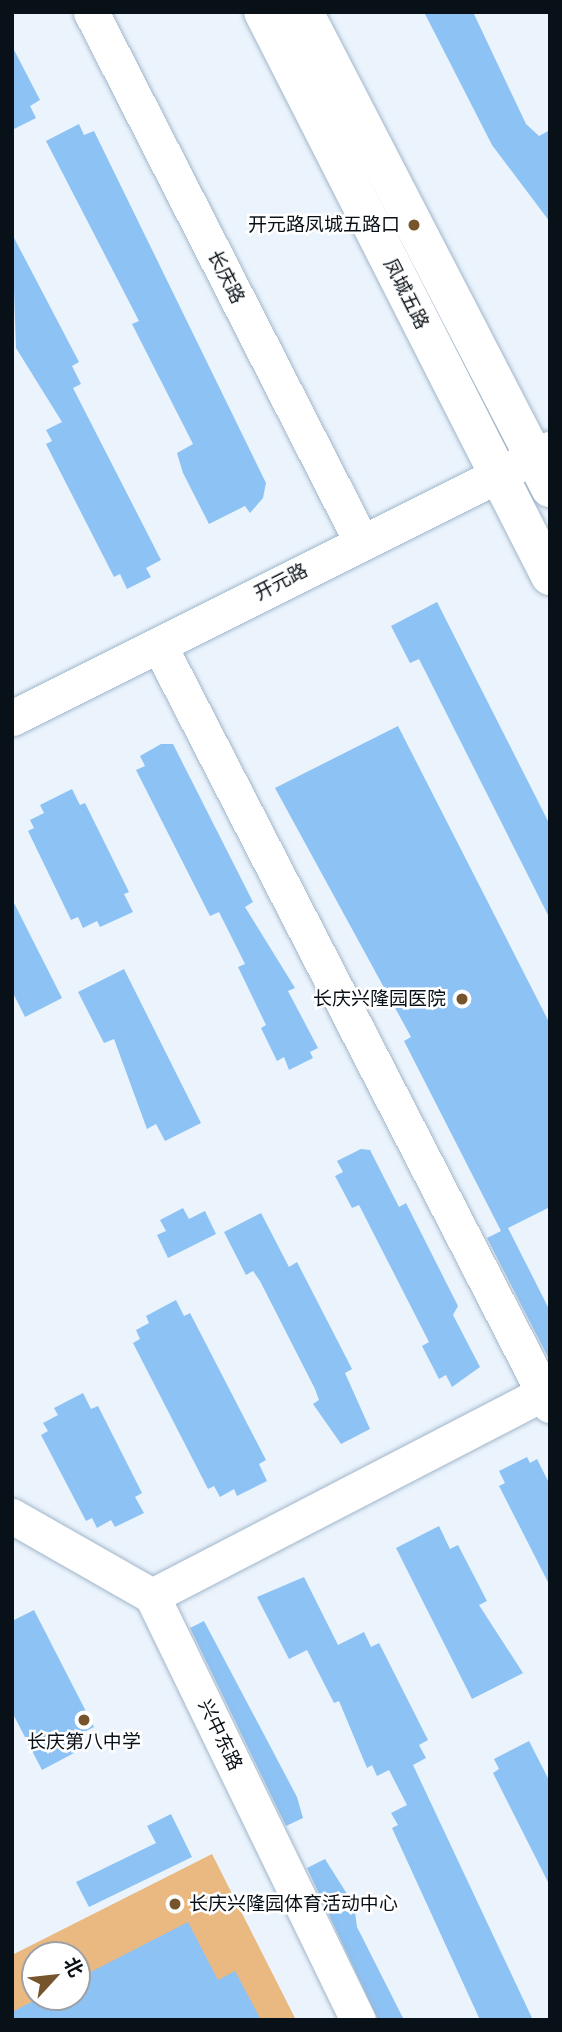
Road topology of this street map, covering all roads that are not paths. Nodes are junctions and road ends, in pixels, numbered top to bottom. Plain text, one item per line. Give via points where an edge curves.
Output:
1 (91, 12) edge
2 (263, 12) edge
3 (304, 12) edge
4 (544, 465) edge
5 (499, 476) junction
6 (361, 541) junction
7 (550, 576) edge
8 (159, 645) junction
9 (12, 718) edge
10 (547, 1399) edge
11 (12, 1516) edge
12 (152, 1596) junction
13 (358, 2020) edge

1 - 6 street, 长庆路
2 - 5 main road, 凤城五路
3 - 4 main road, 凤城五路
4 - 5 street, 开元路
5 - 6 street, 开元路
5 - 7 main road, 凤城五路
6 - 8 street, 开元路
8 - 9 street, 开元路
8 - 10 street
10 - 12 street
11 - 12 street
12 - 13 street, 兴中东路

